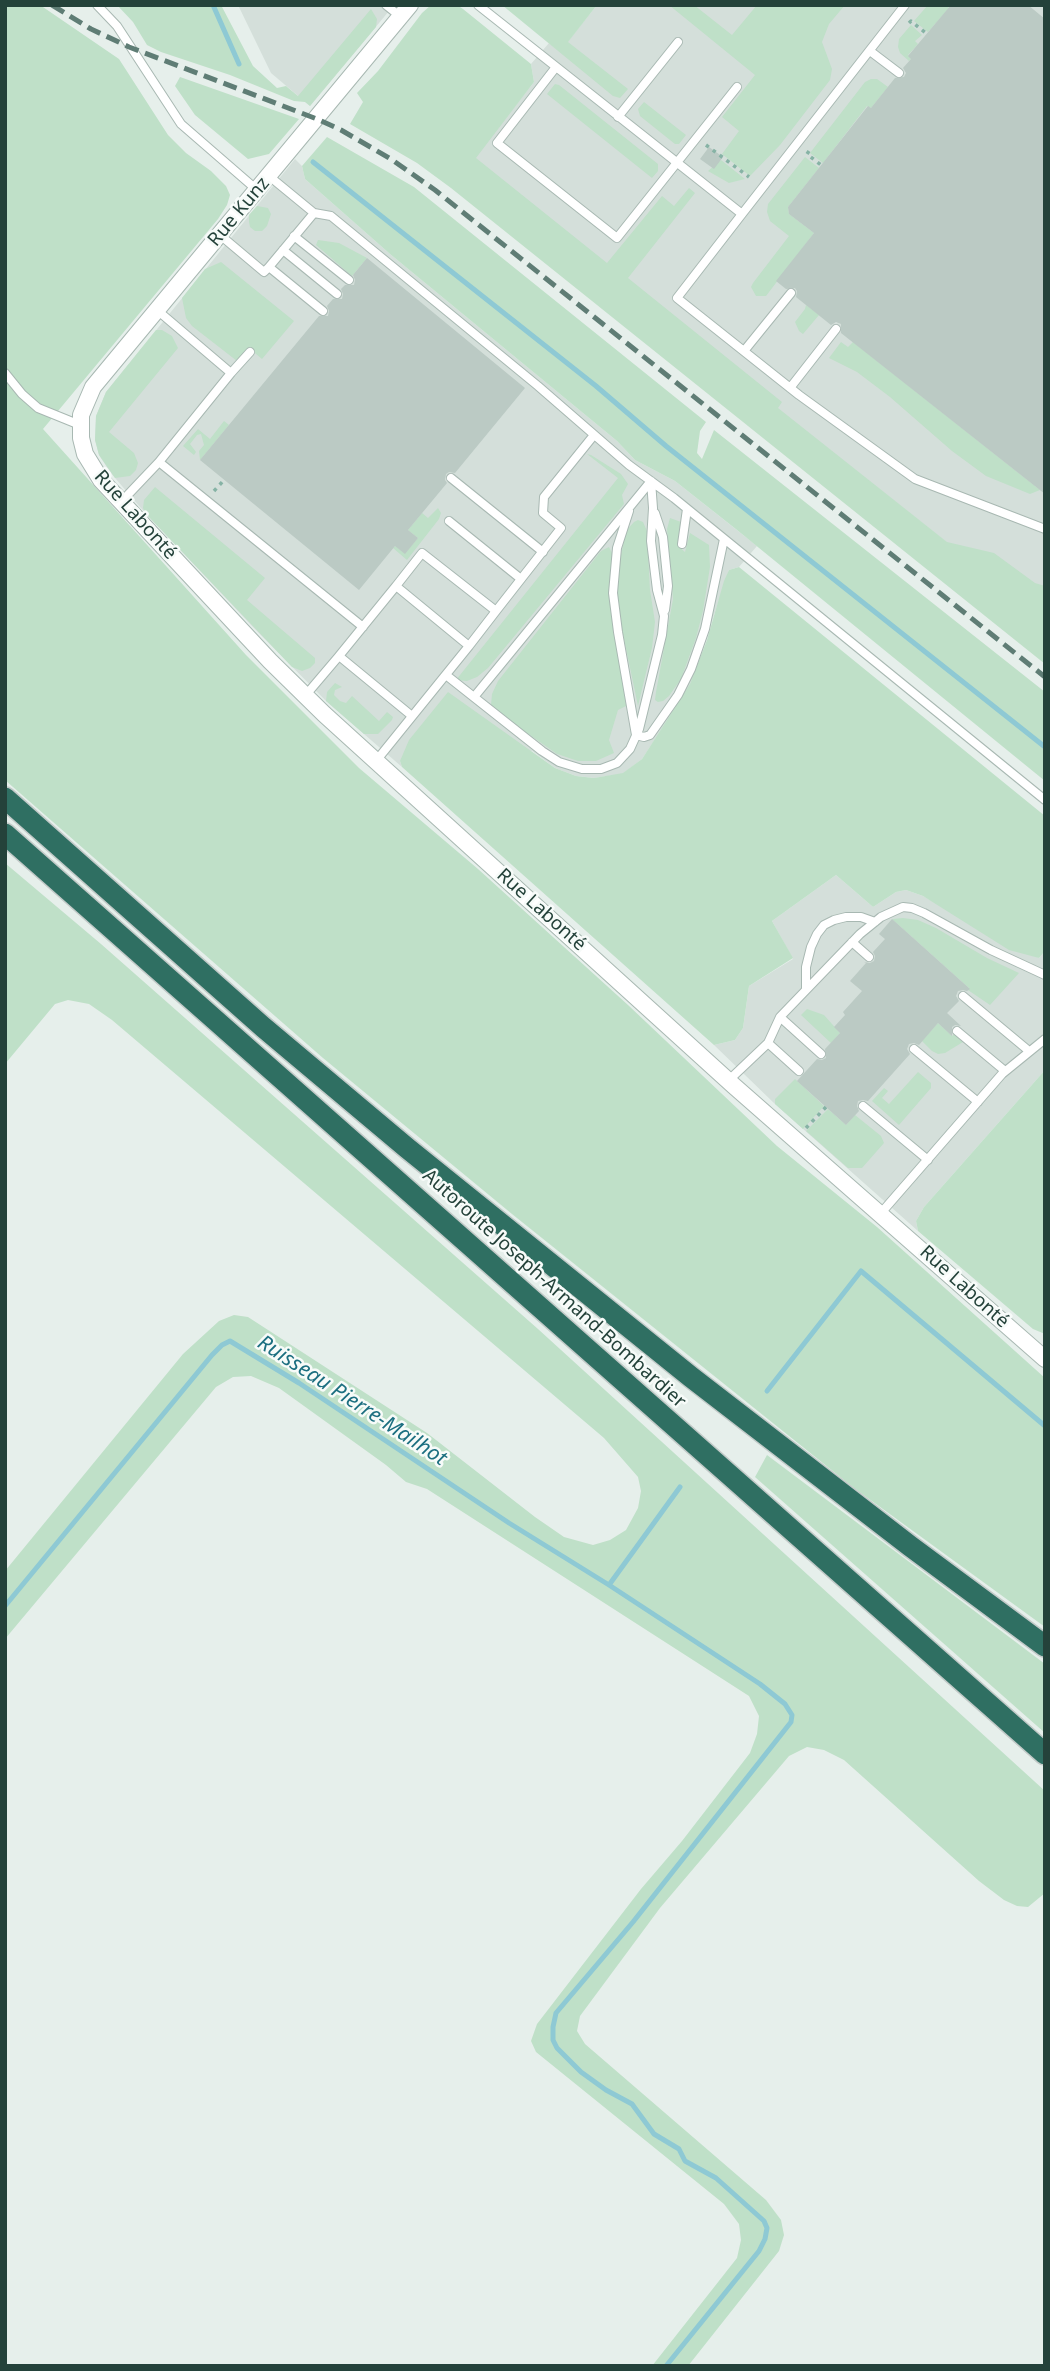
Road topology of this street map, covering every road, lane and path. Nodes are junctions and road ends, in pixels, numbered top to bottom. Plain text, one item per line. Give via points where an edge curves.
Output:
1 (97, 5) edge
2 (386, 5) edge
3 (478, 5) edge
4 (905, 5) edge
5 (405, 11) edge
6 (904, 30) dead end
7 (927, 34) dead end
8 (678, 42) dead end
9 (870, 51) junction
10 (556, 67) junction
11 (899, 73) dead end
12 (737, 87) dead end
13 (618, 117) junction
14 (699, 151) dead end
15 (807, 154) dead end
16 (677, 163) junction
17 (821, 165) dead end
18 (269, 176) junction
19 (749, 177) dead end
20 (257, 190) junction
21 (314, 213) junction
22 (742, 214) junction
23 (220, 235) junction
24 (294, 236) junction
25 (283, 250) junction
26 (269, 267) junction
27 (349, 280) dead end
28 (791, 293) dead end
29 (337, 294) dead end
30 (157, 310) junction
31 (323, 311) dead end
32 (836, 328) dead end
33 (744, 351) junction
34 (250, 352) dead end
35 (5, 373) edge
36 (231, 373) junction
37 (790, 388) junction
38 (80, 425) junction
39 (594, 435) junction
40 (159, 462) junction
41 (451, 478) dead end
42 (651, 481) junction
43 (121, 502) junction
44 (632, 503) junction
45 (687, 509) junction
46 (449, 522) dead end
47 (1045, 529) edge
48 (724, 539) junction
49 (682, 544) dead end
50 (543, 552) junction
51 (522, 579) junction
52 (396, 586) junction
53 (496, 611) junction
54 (363, 627) junction
55 (469, 646) junction
56 (339, 656) junction
57 (446, 675) junction
58 (305, 696) junction
59 (474, 697) junction
60 (412, 716) junction
61 (636, 735) junction
62 (376, 761) junction
63 (5, 798) edge
64 (1045, 800) edge
65 (5, 837) edge
66 (875, 922) junction
67 (852, 942) junction
68 (869, 957) dead end
69 (1045, 975) edge
70 (806, 989) junction
71 (963, 996) dead end
72 (780, 1017) junction
73 (957, 1031) dead end
74 (1045, 1039) edge
75 (768, 1043) junction
76 (914, 1049) dead end
77 (1030, 1051) junction
78 (821, 1054) dead end
79 (799, 1071) dead end
80 (1005, 1071) junction
81 (729, 1080) junction
82 (978, 1102) junction
83 (863, 1106) dead end
84 (826, 1107) dead end
85 (806, 1129) dead end
86 (928, 1160) junction
87 (881, 1213) junction
88 (1045, 1359) edge
89 (1045, 1646) edge
90 (1044, 1754) edge

1 - 20 lane via 117,26 181,124
2 - 5 lane
3 - 10 lane
4 - 9 lane
5 - 18 street, Rue Kunz
6 - 7 path via 911,21
8 - 13 lane
9 - 11 lane
9 - 22 lane
10 - 13 lane
10 - 16 lane via 497,143 617,238
12 - 16 lane
13 - 16 lane
14 - 19 path via 705,144
15 - 17 path
16 - 22 lane
18 - 20 street, Rue Kunz
18 - 21 lane
20 - 23 street, Rue Kunz
21 - 24 lane
21 - 39 lane via 331,216
22 - 33 lane via 677,298
23 - 26 lane via 264,272
23 - 30 street, Rue Kunz
24 - 25 lane
24 - 27 lane
25 - 26 lane
25 - 29 lane
26 - 31 lane
28 - 33 lane
30 - 36 lane
30 - 38 street, Rue Kunz via 93,387
32 - 37 lane
33 - 37 lane
34 - 36 lane
35 - 38 lane via 38,408
36 - 40 lane
37 - 47 lane via 915,479
38 - 43 street, Rue Labonté via 91,467
39 - 42 lane
39 - 50 lane via 544,497 543,513 561,528
40 - 43 lane
40 - 54 lane
41 - 50 lane
42 - 44 lane
42 - 45 lane
42 - 61 lane via 651,541 664,617
43 - 58 street, Rue Labonté
44 - 59 lane
44 - 61 lane via 617,548 613,593
45 - 48 lane
45 - 49 lane
46 - 51 lane
48 - 61 lane via 705,629 691,668 650,735
48 - 64 lane
50 - 51 lane
51 - 53 lane
52 - 53 lane via 422,553
52 - 54 lane
52 - 55 lane
53 - 55 lane
54 - 56 lane
55 - 57 lane
56 - 58 lane
56 - 60 lane
57 - 59 lane
57 - 60 lane
58 - 62 street, Rue Labonté
59 - 61 lane via 542,751 582,769 617,763
60 - 62 lane
62 - 81 street, Rue Labonté
63 - 89 highway, Autoroute Joseph-Armand-Bombardier via 417,1157 691,1377
65 - 90 highway, Autoroute Joseph-Armand-Bombardier
66 - 67 lane
66 - 69 lane via 895,910 912,908
66 - 70 lane via 846,917 824,925 808,957
67 - 68 lane
67 - 70 lane
70 - 72 lane
71 - 77 lane
72 - 75 lane
72 - 78 lane
73 - 80 lane
74 - 77 lane
75 - 79 lane
75 - 81 lane
76 - 82 lane
77 - 80 lane
80 - 82 lane
81 - 87 street, Rue Labonté
82 - 86 lane
83 - 86 lane
84 - 85 path
86 - 87 lane
87 - 88 street, Rue Labonté

